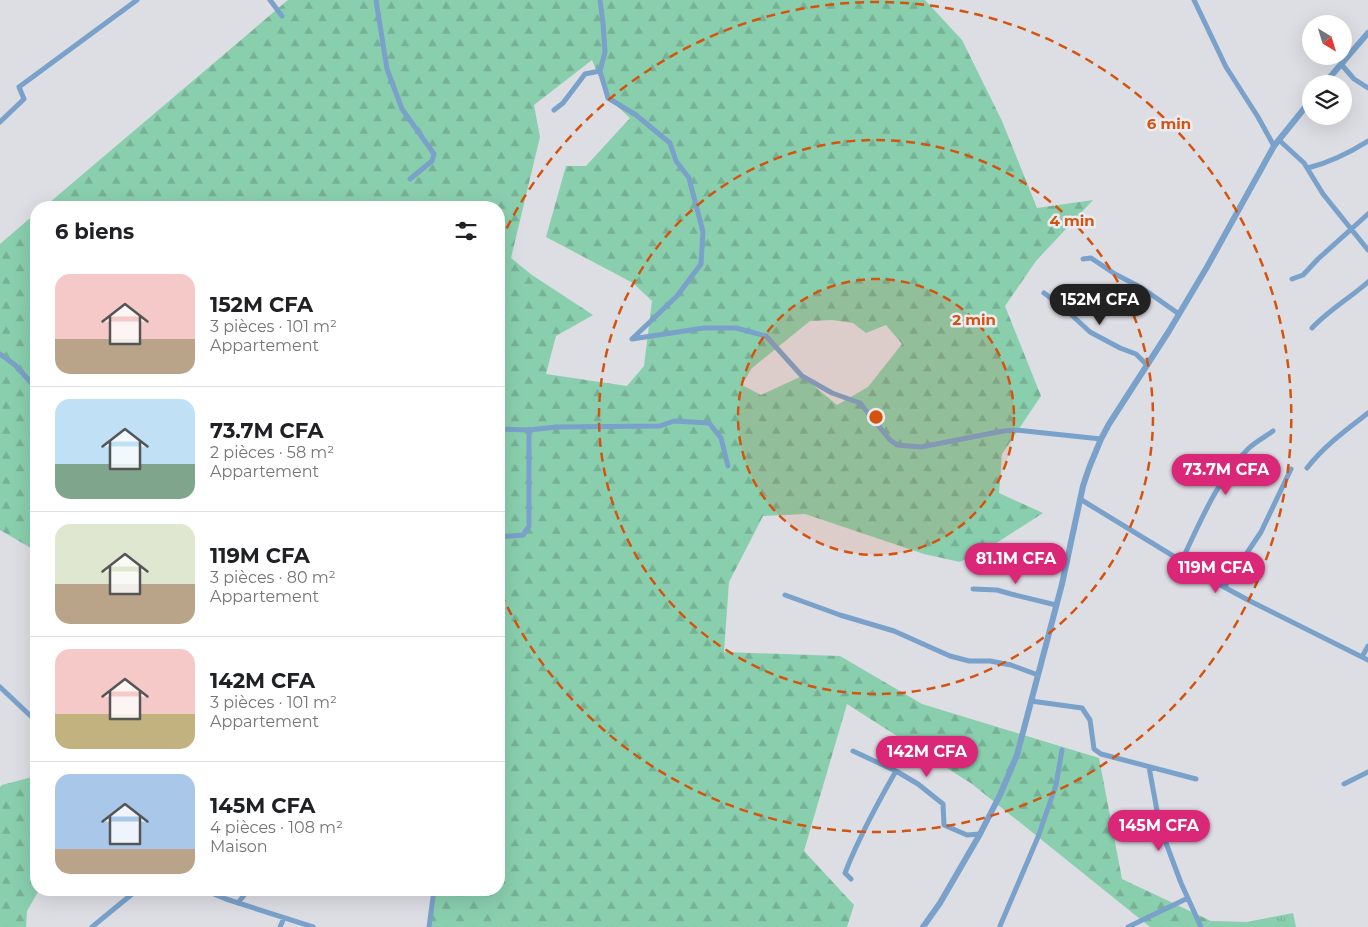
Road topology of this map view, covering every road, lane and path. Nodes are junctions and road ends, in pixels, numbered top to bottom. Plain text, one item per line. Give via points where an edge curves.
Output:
1 (137, 0) edge
2 (270, 0) edge
3 (376, 0) edge
4 (600, 0) edge
5 (1194, 0) edge
6 (282, 16) dead end
7 (1368, 33) edge
8 (1352, 51) edge
9 (1340, 65) edge
10 (1342, 65) edge
11 (600, 70) junction
12 (1332, 75) edge
13 (1368, 88) edge
14 (554, 110) dead end
15 (1302, 111) edge
16 (0, 122) edge
17 (1279, 140) junction
18 (1368, 141) edge
19 (1274, 146) junction
20 (1308, 168) junction
21 (410, 179) dead end
22 (1368, 214) edge
23 (1351, 229) junction
24 (1368, 250) edge
25 (1083, 258) dead end
26 (1292, 279) dead end
27 (1368, 282) edge
28 (1044, 293) dead end
29 (1179, 314) junction
30 (1312, 328) dead end
31 (0, 354) edge
32 (1147, 366) junction
33 (30, 381) edge
34 (1368, 412) edge
35 (505, 429) edge
36 (529, 430) junction
37 (1273, 431) dead end
38 (1102, 438) junction
39 (728, 466) dead end
40 (1307, 468) dead end
41 (1291, 469) dead end
42 (1080, 499) junction
43 (505, 536) edge
44 (1181, 562) junction
45 (1224, 587) junction
46 (973, 588) dead end
47 (785, 595) dead end
48 (1056, 605) junction
49 (1368, 646) edge
50 (1362, 657) junction
51 (1368, 660) edge
52 (1038, 675) junction
53 (0, 687) edge
54 (1031, 700) junction
55 (30, 715) edge
56 (1062, 750) dead end
57 (853, 751) dead end
58 (1149, 767) junction
59 (896, 771) junction
60 (1368, 772) edge
61 (1196, 779) dead end
62 (1344, 784) dead end
63 (980, 834) junction
64 (850, 879) dead end
65 (130, 896) edge
66 (220, 896) edge
67 (243, 896) edge
68 (433, 896) edge
69 (1188, 898) junction
70 (238, 903) junction
71 (284, 918) junction
72 (1000, 926) edge
73 (92, 927) edge
74 (280, 927) edge
75 (314, 927) edge
76 (429, 927) edge
77 (923, 927) edge
78 (1128, 927) edge
79 (1202, 927) edge

1 - 16 street via 19,87 24,100
2 - 6 street
3 - 21 street via 387,69 402,109 434,154 432,162
4 - 11 street via 605,52
5 - 19 street via 1226,67
7 - 8 street
9 - 12 street
10 - 13 street
11 - 14 street via 585,74
11 - 38 street via 608,98 636,115 670,143 676,161 689,178 703,232 701,264 677,296 632,339 704,328 736,328 766,336 802,376 832,393 860,403 896,445 921,447 1016,430
15 - 17 street
17 - 19 street
17 - 20 street
18 - 20 street via 1329,162
19 - 29 street
20 - 23 street via 1323,194
22 - 23 street
23 - 24 street
23 - 26 street via 1303,275
25 - 29 street via 1091,258
27 - 30 street
28 - 32 street via 1090,332 1136,354
29 - 32 street
31 - 33 street
32 - 38 street
34 - 40 street via 1316,456
35 - 36 street
36 - 39 street via 660,426 674,421 709,424 721,438
36 - 43 street via 529,526 523,535
37 - 44 street via 1249,448 1231,467
38 - 42 street
41 - 45 street via 1262,532
42 - 44 street
42 - 48 street
44 - 45 street
45 - 50 street
46 - 48 street via 997,590
47 - 52 street via 894,631 950,656 1011,664
48 - 52 street
49 - 50 street
50 - 51 street
52 - 54 street
53 - 55 street
54 - 58 street via 1082,708 1090,720 1094,749 1101,754
54 - 63 street via 1017,755
56 - 72 street via 1056,785 1038,837
57 - 59 street
58 - 61 street
58 - 69 street via 1160,827
59 - 63 street via 943,804 944,825 967,835
59 - 64 street via 854,849 845,873
60 - 62 street
63 - 77 street
65 - 73 street
66 - 70 street
67 - 70 street
68 - 76 street
69 - 78 street
69 - 79 street
70 - 71 street
71 - 74 street
71 - 75 street

